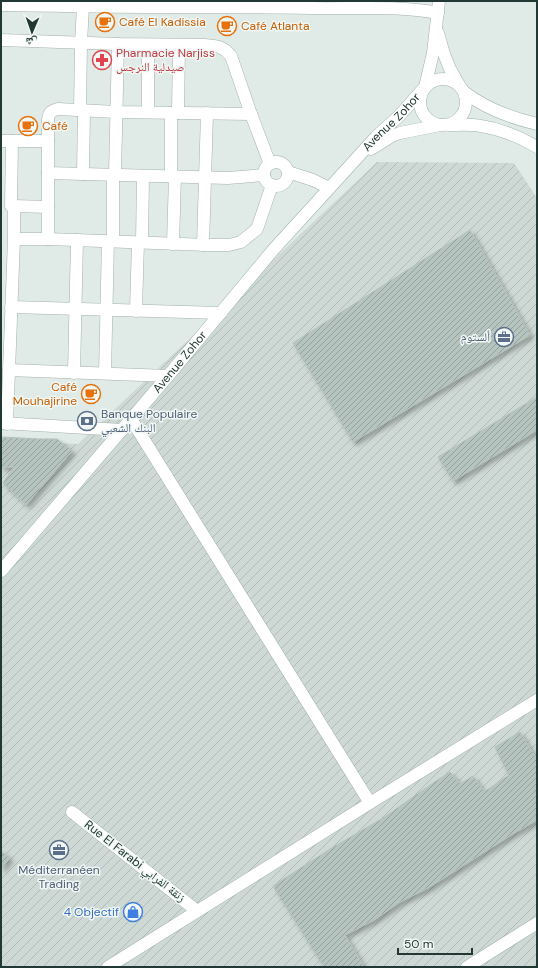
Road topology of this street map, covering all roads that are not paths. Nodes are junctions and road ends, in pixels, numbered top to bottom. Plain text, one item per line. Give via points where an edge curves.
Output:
1 (45, 3) edge
2 (90, 4) edge
3 (161, 4) edge
4 (266, 4) edge
5 (389, 4) edge
6 (1, 5) edge
7 (319, 5) edge
8 (439, 7) edge
9 (436, 28) junction
10 (1, 40) edge
11 (81, 43) junction
12 (118, 44) junction
13 (148, 45) junction
14 (179, 45) junction
15 (424, 88) junction
16 (461, 89) junction
17 (82, 110) junction
18 (116, 112) junction
19 (148, 112) junction
20 (175, 113) junction
21 (207, 113) junction
22 (251, 114) junction
23 (537, 124) edge
24 (443, 126) junction
25 (6, 141) edge
26 (48, 141) junction
27 (537, 148) edge
28 (360, 155) junction
29 (270, 164) junction
30 (288, 172) junction
31 (48, 173) junction
32 (83, 174) junction
33 (114, 175) junction
34 (264, 175) junction
35 (144, 176) junction
36 (173, 176) junction
37 (205, 177) junction
38 (272, 185) junction
39 (329, 188) junction
40 (9, 206) edge
41 (48, 207) junction
42 (14, 239) junction
43 (48, 239) junction
44 (77, 240) junction
45 (110, 241) junction
46 (140, 242) junction
47 (173, 244) junction
48 (203, 245) junction
49 (7, 272) edge
50 (11, 307) junction
51 (76, 309) junction
52 (106, 310) junction
53 (136, 311) junction
54 (221, 313) junction
55 (5, 337) edge
56 (9, 370) junction
57 (74, 373) junction
58 (105, 373) junction
59 (168, 376) junction
60 (131, 419) junction
61 (4, 423) edge
62 (122, 430) junction
63 (1, 571) edge
64 (537, 700) edge
65 (370, 802) junction
66 (72, 812) dead end
67 (197, 911) junction
68 (537, 924) edge
69 (108, 967) edge
70 (467, 967) edge

1 - 2 street
1 - 6 street
2 - 3 street
2 - 11 street
3 - 4 street
4 - 7 street
5 - 7 street
5 - 8 street via 410,9
8 - 9 street
9 - 15 street via 430,69
9 - 16 street via 450,69
10 - 11 street
11 - 12 street
11 - 17 street
12 - 13 street
12 - 18 street
13 - 14 street
13 - 19 street
14 - 20 street
14 - 22 street via 218,46 226,49 231,56
15 - 16 street via 434,81 444,79 454,82
15 - 24 street via 419,103 421,112 431,122
15 - 28 street, Avenue Zohor
16 - 23 street via 471,98 494,110
16 - 24 street via 466,105 463,114 454,123
17 - 18 street
17 - 26 street via 58,109 50,112
17 - 32 street
18 - 19 street
18 - 33 street
19 - 20 street
20 - 21 street
20 - 36 street
21 - 22 street
21 - 37 street
22 - 29 street
24 - 27 street via 481,126 516,137
24 - 28 street, Avenue Zohor via 400,133
25 - 26 street
25 - 40 street
26 - 31 street
28 - 39 street, Avenue Zohor
29 - 30 street via 283,164
29 - 34 street
30 - 38 street via 284,183
30 - 39 street
31 - 32 street
31 - 41 street
32 - 33 street
33 - 35 street
33 - 45 street
34 - 37 street
34 - 38 street via 267,182
35 - 36 street
35 - 46 street
36 - 37 street
36 - 47 street
37 - 48 street
38 - 48 street via 257,229 240,242 229,245
39 - 54 street, Avenue Zohor
40 - 41 street
40 - 42 street
41 - 43 street
42 - 43 street
42 - 49 street
43 - 44 street
44 - 45 street
44 - 51 street
45 - 46 street
45 - 52 street
46 - 47 street
46 - 53 street
47 - 48 street
49 - 50 street
50 - 51 street
50 - 55 street
51 - 52 street
51 - 57 street
52 - 53 street
52 - 58 street
53 - 54 street
54 - 59 street, Avenue Zohor
55 - 56 street
56 - 57 street
56 - 61 street
57 - 58 street
58 - 59 street
59 - 60 street, Avenue Zohor
60 - 62 street, Avenue Zohor
60 - 65 street
61 - 62 street
62 - 63 street, Avenue Zohor
64 - 65 street
65 - 67 street
66 - 67 street, Rue El Farabi زنقة الفرابي
67 - 69 street
68 - 70 street

